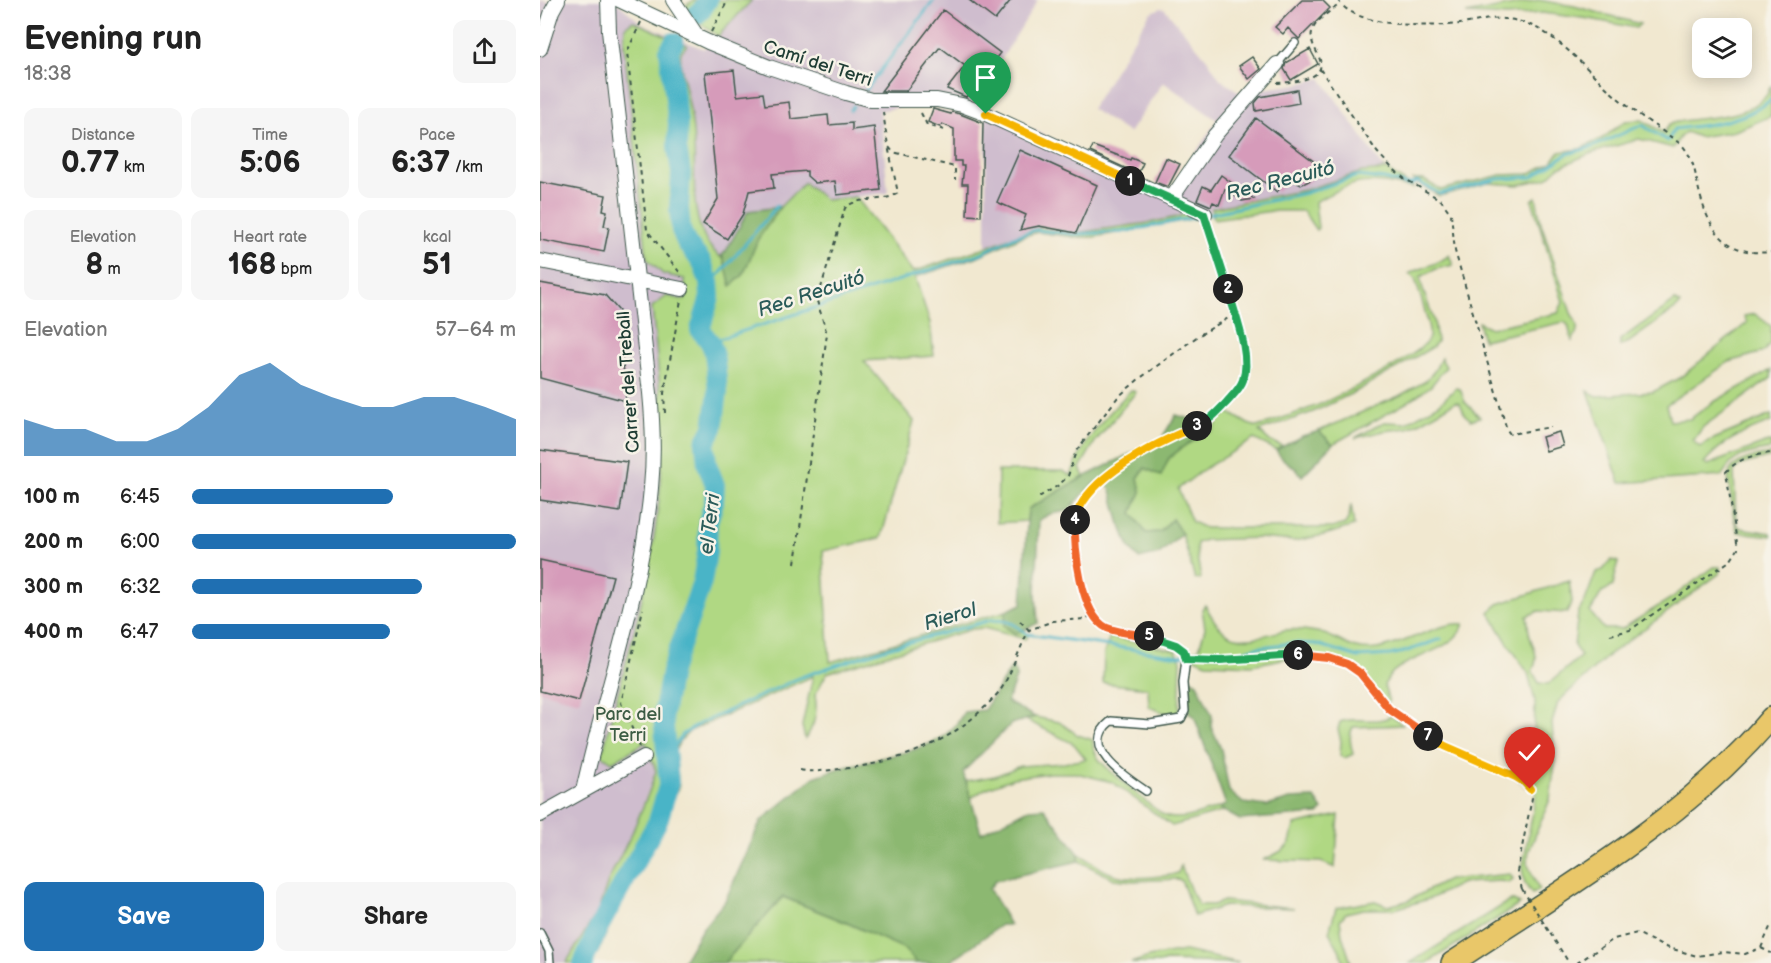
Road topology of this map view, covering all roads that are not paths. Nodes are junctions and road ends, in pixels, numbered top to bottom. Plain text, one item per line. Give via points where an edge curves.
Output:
1 (558, 0) edge
2 (608, 0) edge
3 (619, 0) edge
4 (671, 0) edge
5 (660, 19) junction
6 (703, 40) junction
7 (1295, 43) dead end
8 (540, 49) edge
9 (1277, 64) joint
10 (1171, 199) junction
11 (1204, 214) road end
12 (540, 261) edge
13 (639, 280) junction
14 (682, 289) dead end
15 (1186, 659) road end
16 (1771, 718) edge
17 (1771, 739) edge
18 (644, 757) dead end
19 (583, 791) junction
20 (1146, 791) dead end
21 (540, 801) edge
22 (557, 806) junction
23 (540, 815) edge
24 (540, 933) edge
25 (550, 963) edge
26 (1452, 963) edge
27 (1474, 963) edge

1 - 8 street
2 - 13 street, Carrer del Treball
3 - 5 street, Camí del Terri
4 - 5 street
4 - 6 street
5 - 6 street, Camí del Terri
6 - 10 street, Camí del Terri via 804,80 871,100 937,100 962,105
7 - 9 lane
9 - 10 street via 1215,135
10 - 11 street, Camí del Terri
12 - 13 street
13 - 14 street
13 - 19 street, Carrer del Treball via 653,432 651,488 632,599
15 - 20 lane via 1185,711 1180,719 1150,724 1112,721 1103,728 1103,753 1115,770
16 - 26 highway via 1678,809
17 - 27 highway via 1704,803 1659,837
18 - 19 street
19 - 22 street
21 - 22 street
22 - 23 street
24 - 25 lane

